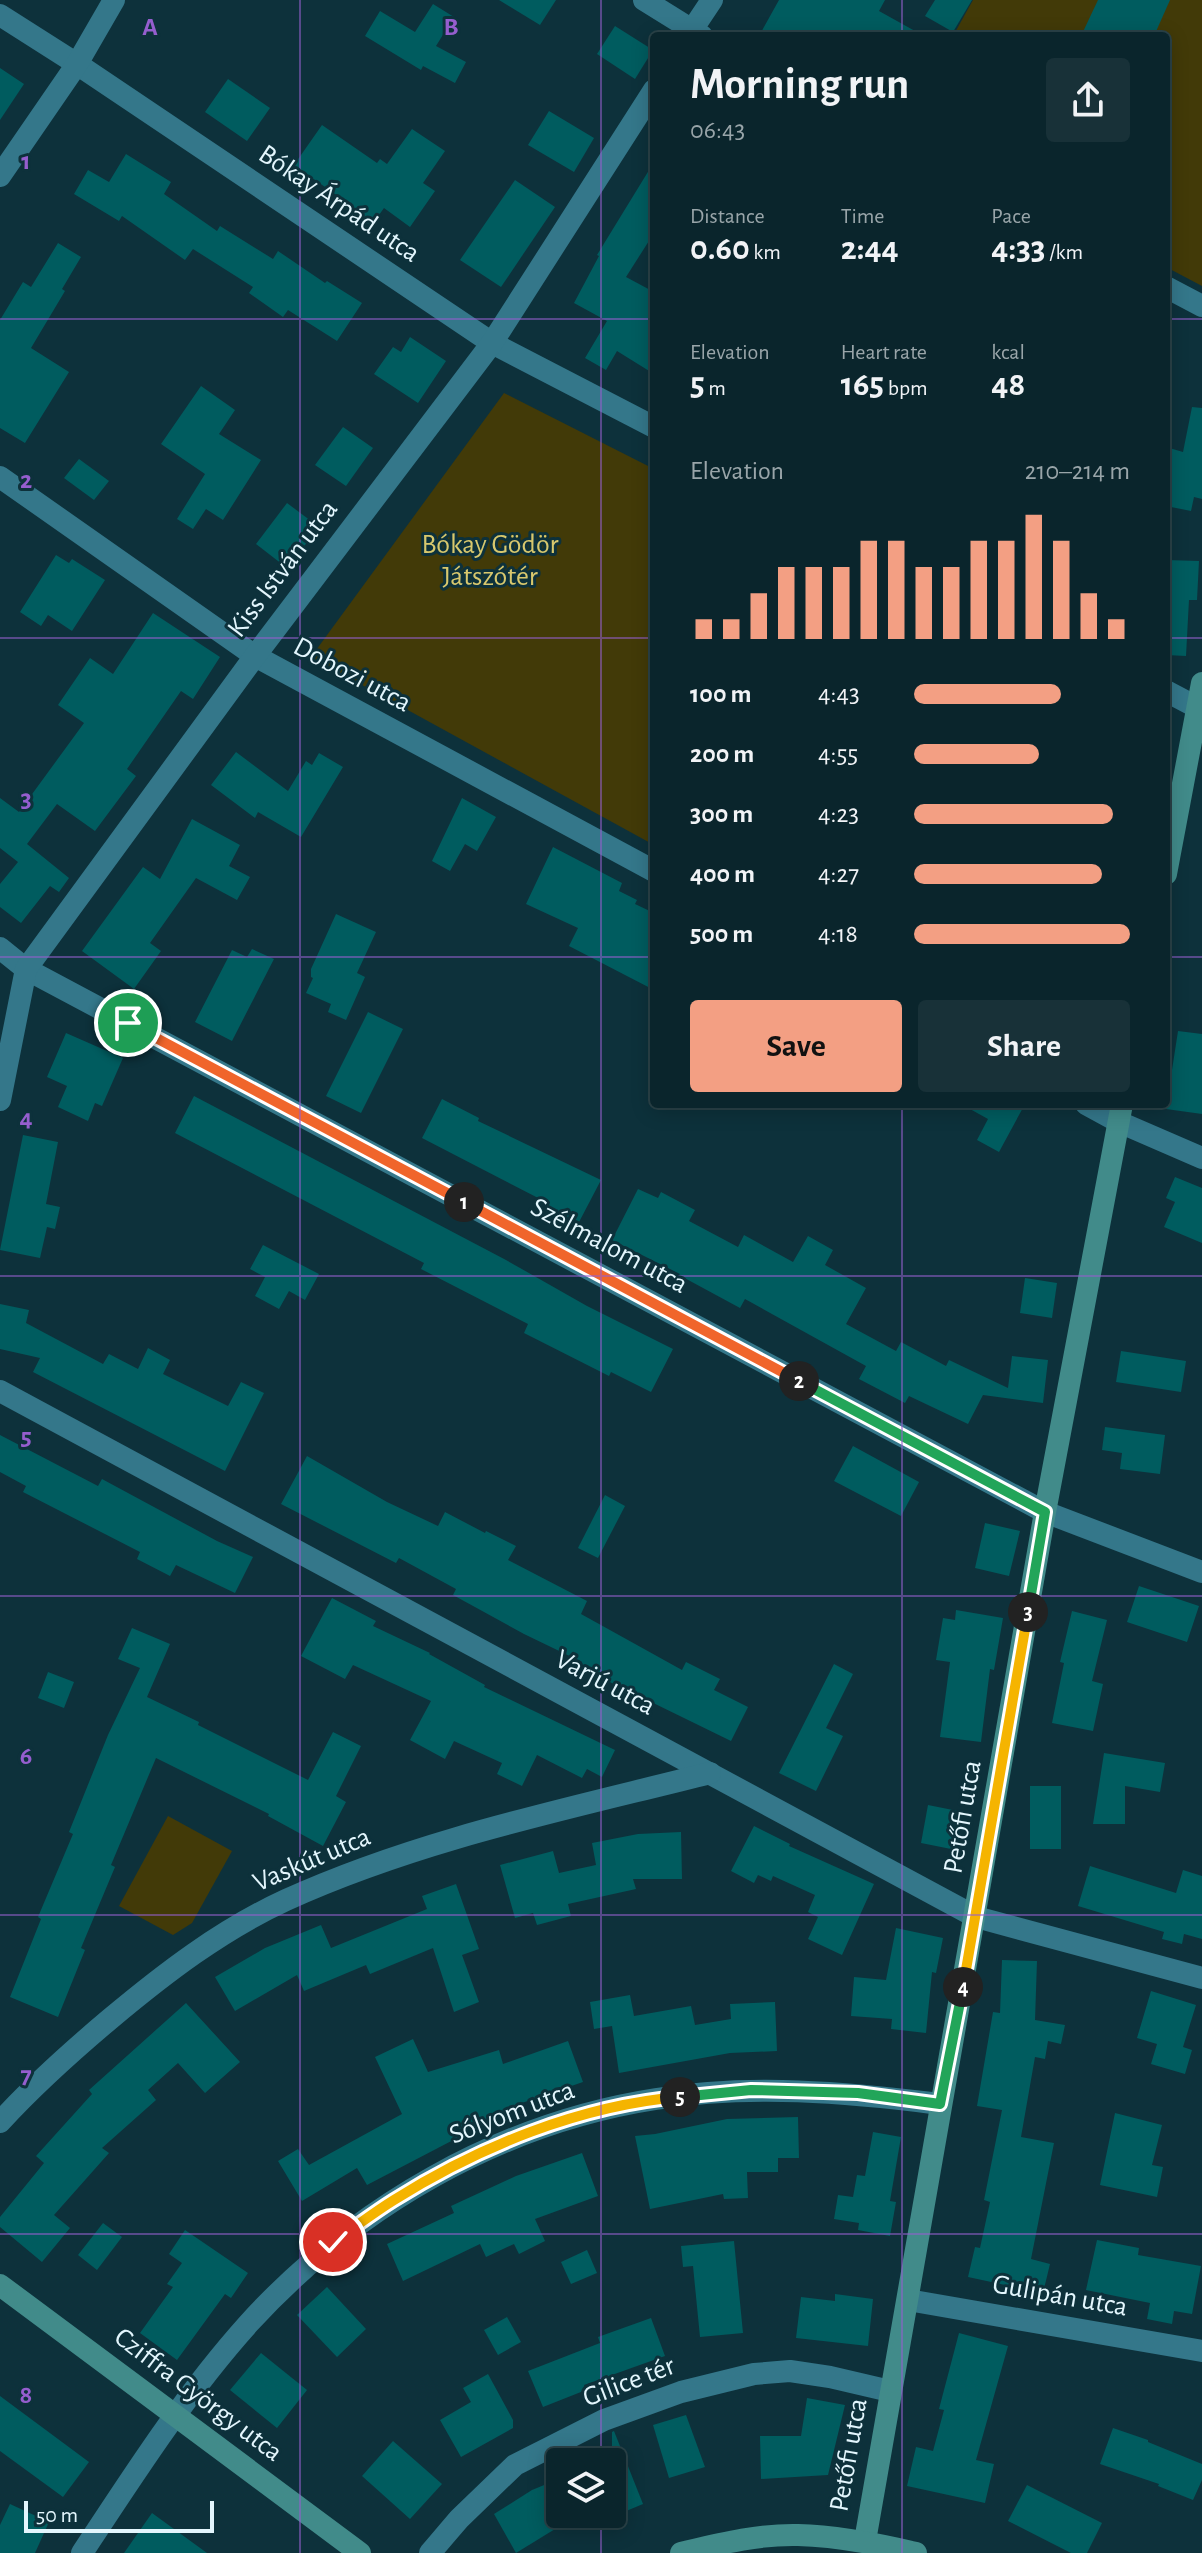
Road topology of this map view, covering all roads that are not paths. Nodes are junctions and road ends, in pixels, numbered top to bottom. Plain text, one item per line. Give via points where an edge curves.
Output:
1 (114, 0) edge
2 (644, 0) edge
3 (712, 0) edge
4 (0, 15) edge
5 (691, 32) edge
6 (695, 32) edge
7 (77, 64) junction
8 (650, 96) edge
9 (0, 176) edge
10 (1170, 289) edge
11 (1202, 306) edge
12 (492, 343) junction
13 (650, 425) edge
14 (0, 477) edge
15 (255, 656) junction
16 (1202, 683) edge
17 (1170, 693) edge
18 (1200, 709) edge
19 (1170, 855) edge
20 (650, 869) edge
21 (0, 948) edge
22 (26, 969) junction
23 (0, 1100) edge
24 (1102, 1108) edge
25 (1121, 1113) edge
26 (1202, 1158) edge
27 (0, 1391) edge
28 (1045, 1512) junction
29 (1202, 1572) edge
30 (710, 1773) junction
31 (976, 1917) junction
32 (1202, 1978) edge
33 (940, 2104) junction
34 (0, 2122) edge
35 (0, 2285) edge
36 (908, 2300) junction
37 (1202, 2351) edge
38 (890, 2391) junction
39 (176, 2416) junction
40 (865, 2541) junction
41 (82, 2553) edge
42 (360, 2553) edge
43 (430, 2553) edge
44 (681, 2553) edge
45 (916, 2553) edge

1 - 7 street
2 - 5 street
3 - 6 street
4 - 7 street, Bókay Árpád utca
7 - 9 street
7 - 12 street, Bókay Árpád utca
8 - 12 street, Kiss István utca
10 - 11 street
12 - 13 street, Bókay Árpád utca
12 - 15 street, Kiss István utca
14 - 15 street, Dobozi utca
15 - 20 street, Dobozi utca
15 - 22 street, Kiss István utca
16 - 18 main road
17 - 18 street
18 - 19 main road
21 - 22 street, Szélmalom utca
22 - 23 street, Kiss István utca
22 - 28 street, Szélmalom utca
24 - 25 street
25 - 26 street
25 - 28 main road, Petőfi utca
27 - 30 street, Varjú utca
28 - 29 street, Szélmalom utca
28 - 31 main road, Petőfi utca
30 - 31 street, Varjú utca
30 - 34 street, Vaskút utca via 486,1830 285,1901 170,1969 27,2092
31 - 32 street, Varjú utca
31 - 33 main road, Petőfi utca
33 - 36 main road, Petőfi utca
33 - 39 street, Sólyom utca via 858,2093 751,2090 656,2099 564,2120 470,2158 395,2199 333,2242 249,2323
35 - 39 main road, Cziffra György utca
36 - 37 street, Gulipán utca
36 - 38 main road, Petőfi utca
38 - 40 main road, Petőfi utca
38 - 43 street, Gilice tér via 790,2371 681,2392 604,2420 515,2465
39 - 41 street, Sólyom utca
39 - 42 main road, Cziffra György utca
40 - 44 main road via 798,2535 739,2539
40 - 45 main road

